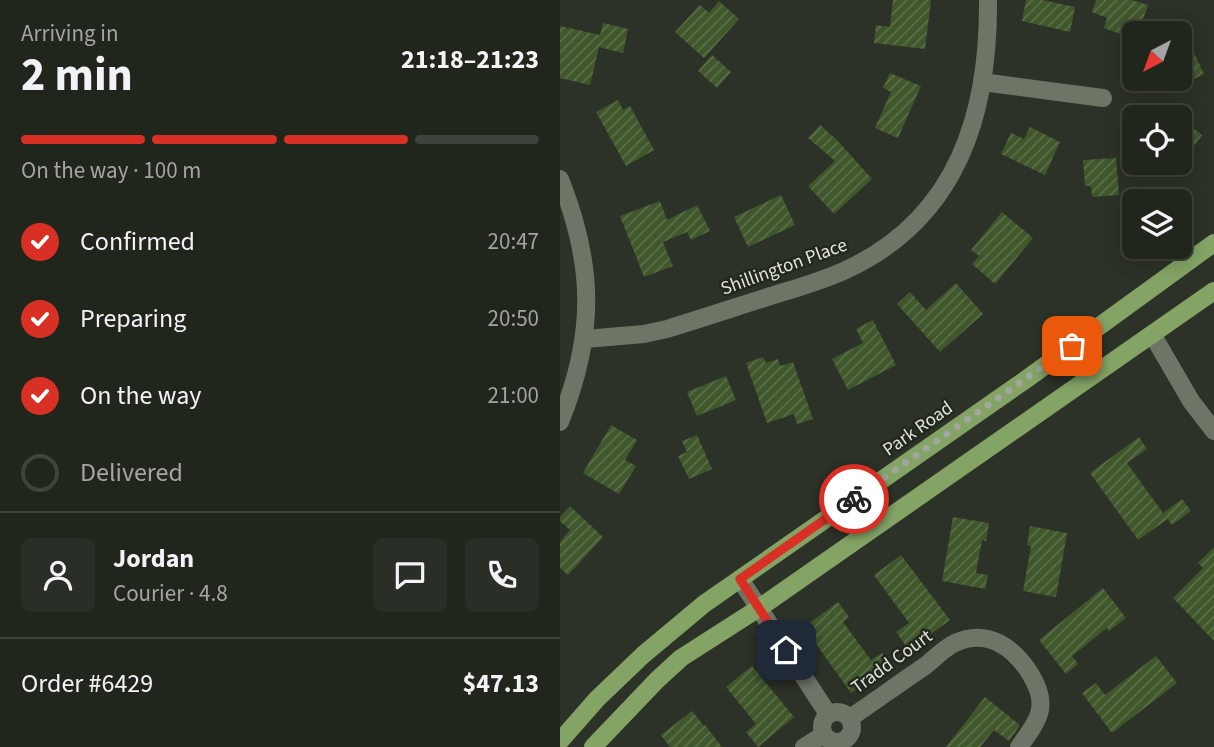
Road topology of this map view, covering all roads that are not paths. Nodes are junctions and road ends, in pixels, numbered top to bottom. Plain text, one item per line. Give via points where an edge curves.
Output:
1 (988, 0) edge
2 (982, 82) junction
3 (1103, 97) dead end
4 (560, 179) edge
5 (1214, 243) edge
6 (1214, 291) edge
7 (1152, 334) junction
8 (584, 339) junction
9 (560, 422) edge
10 (1214, 431) edge
11 (740, 579) junction
12 (759, 608) junction
13 (597, 699) junction
14 (828, 714) junction
15 (850, 718) junction
16 (560, 724) edge
17 (823, 735) junction
18 (560, 741) edge
19 (848, 744) edge
20 (593, 747) edge
21 (804, 747) edge
22 (1019, 747) edge

1 - 2 street, Shillington Place
2 - 3 street
2 - 8 street, Shillington Place via 975,118 949,180 922,216 879,252 814,282 667,329
4 - 8 street via 581,246 587,306
5 - 11 main road, Park Road
6 - 7 main road
7 - 10 street
7 - 12 main road
8 - 9 street
11 - 12 street
11 - 13 main road, Park Road via 668,633
12 - 14 street
12 - 20 main road via 681,659
13 - 16 main road
13 - 18 main road, Park Road
14 - 15 street via 840,712
14 - 17 street via 821,723
15 - 19 street
15 - 22 street, Tradd Court via 943,650 972,638 988,639 1021,660 1039,690 1038,721
17 - 19 street
17 - 21 street

